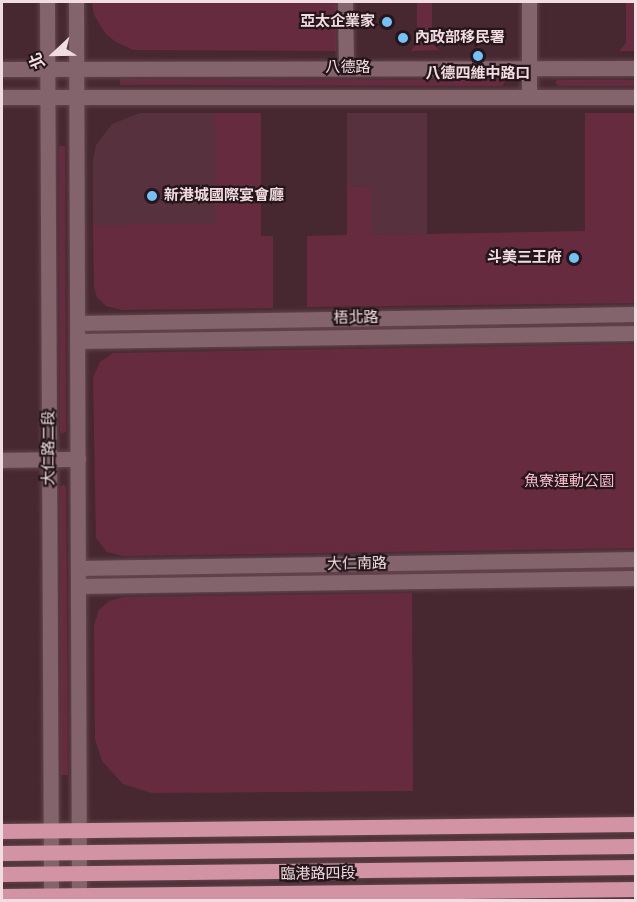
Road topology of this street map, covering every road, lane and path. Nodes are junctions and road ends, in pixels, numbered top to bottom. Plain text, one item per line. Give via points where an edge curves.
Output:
1 (47, 2) edge
2 (76, 2) edge
3 (345, 2) edge
4 (529, 2) edge
5 (61, 68) junction
6 (346, 68) junction
7 (529, 68) junction
8 (636, 68) edge
9 (2, 69) edge
10 (2, 97) edge
11 (62, 97) junction
12 (529, 97) junction
13 (636, 97) edge
14 (636, 314) edge
15 (77, 323) junction
16 (636, 333) edge
17 (77, 341) junction
18 (49, 459) junction
19 (78, 459) junction
20 (2, 460) edge
21 (636, 560) edge
22 (78, 568) junction
23 (636, 578) edge
24 (78, 586) junction
25 (636, 824) edge
26 (79, 830) junction
27 (2, 831) edge
28 (50, 831) junction
29 (636, 846) edge
30 (50, 852) junction
31 (79, 852) junction
32 (2, 853) edge
33 (636, 867) edge
34 (79, 873) junction
35 (2, 874) edge
36 (50, 874) junction
37 (636, 888) edge
38 (51, 895) junction
39 (79, 895) junction
40 (2, 896) edge

1 - 5 street, 大仁路二段
2 - 5 street, 大仁路二段
3 - 6 street
4 - 7 street
5 - 6 street, 八德路
5 - 9 street, 八德路
5 - 11 street, 大仁路二段
5 - 11 street, 大仁路二段
6 - 7 street, 八德路
7 - 8 street, 八德路
7 - 12 street
10 - 11 street, 八德路
11 - 12 street, 八德路
11 - 15 street, 大仁路二段
11 - 18 street, 大仁路二段
12 - 13 street, 八德路
14 - 15 street, 梧北路
15 - 17 street, 大仁路二段
16 - 17 street, 梧北路
17 - 19 street, 大仁路二段
18 - 19 street
18 - 20 street
18 - 28 street, 大仁路二段
19 - 22 street, 大仁路二段
21 - 22 street, 大仁南路
22 - 24 street, 大仁路二段
23 - 24 street, 大仁南路
24 - 26 street, 大仁路二段
25 - 26 main road
26 - 28 main road
26 - 31 street, 大仁路二段
27 - 28 main road
28 - 30 street, 大仁路二段
29 - 31 main road, 臨港路四段
30 - 31 main road, 臨港路四段
30 - 32 main road, 臨港路四段
30 - 36 street, 大仁路二段
31 - 34 street, 大仁路二段
33 - 34 main road, 臨港路四段
34 - 36 main road, 臨港路四段
34 - 39 street, 大仁路二段
35 - 36 main road, 臨港路四段
36 - 38 street, 大仁路二段
37 - 39 main road, 臨港路四段
38 - 39 main road, 臨港路四段
38 - 40 main road, 臨港路四段

